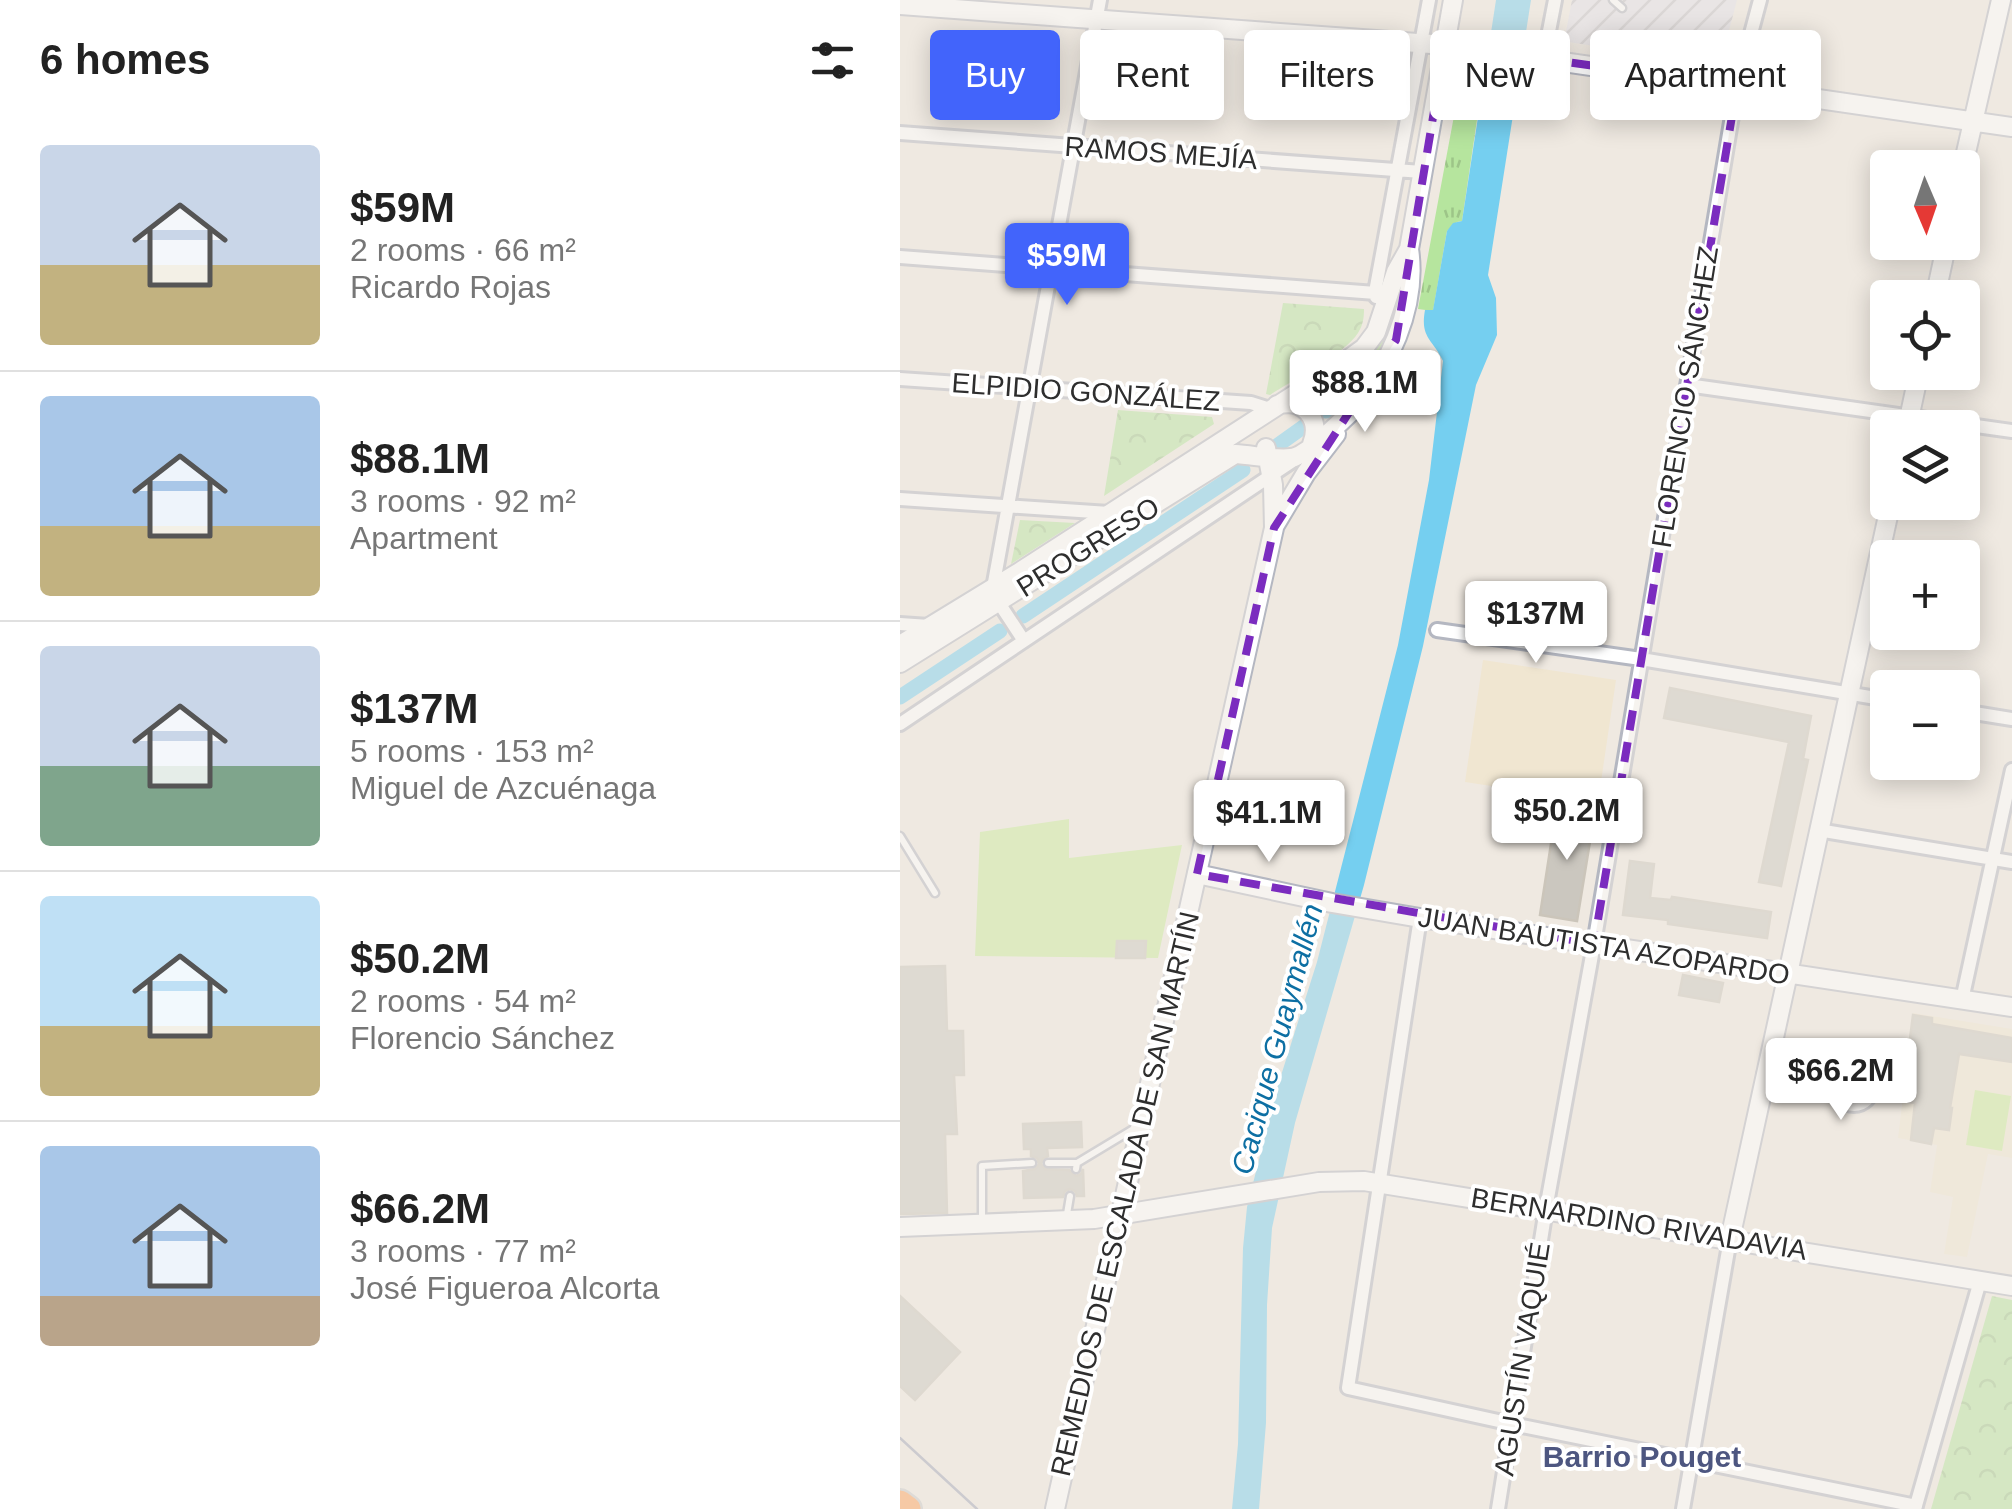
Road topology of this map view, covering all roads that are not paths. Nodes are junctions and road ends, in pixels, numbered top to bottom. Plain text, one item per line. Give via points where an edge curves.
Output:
1 (1100, 0) edge
2 (1429, 0) edge
3 (1453, 0) edge
4 (1555, 0) edge
5 (1613, 0) edge
6 (1760, 0) edge
7 (2001, 0) edge
8 (900, 6) edge
9 (1622, 8) dead end
10 (1096, 20) junction
11 (1448, 30) edge
12 (1549, 30) edge
13 (1752, 30) edge
14 (1420, 44) junction
15 (1430, 44) edge
16 (1821, 98) edge
17 (1431, 120) edge
18 (1731, 120) edge
19 (1973, 121) junction
20 (2012, 126) edge
21 (900, 134) edge
22 (1075, 146) junction
23 (1966, 150) edge
24 (1397, 170) junction
25 (1422, 172) junction
26 (1408, 249) junction
27 (900, 257) edge
28 (1053, 268) junction
29 (1382, 293) junction
30 (900, 379) edge
31 (1687, 384) junction
32 (1029, 388) junction
33 (1359, 404) junction
34 (1270, 409) junction
35 (1870, 415) edge
36 (1980, 428) edge
37 (2012, 431) edge
38 (1289, 458) junction
39 (1238, 496) junction
40 (900, 500) edge
41 (1274, 501) junction
42 (1008, 507) junction
43 (1109, 513) junction
44 (1887, 520) edge
45 (1274, 528) junction
46 (999, 600) junction
47 (900, 624) edge
48 (929, 626) junction
49 (1438, 630) dead end
50 (1024, 641) junction
51 (900, 644) edge
52 (1641, 659) junction
53 (900, 663) edge
54 (1849, 694) junction
55 (1870, 697) edge
56 (1980, 714) edge
57 (2012, 719) edge
58 (900, 724) edge
59 (2012, 770) edge
60 (1818, 830) junction
61 (900, 836) edge
62 (1992, 858) junction
63 (2012, 862) edge
64 (1197, 874) junction
65 (935, 893) dead end
66 (1420, 918) junction
67 (1594, 944) junction
68 (1786, 974) junction
69 (1962, 1000) junction
70 (2012, 1007) edge
71 (1764, 1074) junction
72 (1836, 1088) dead end
73 (1140, 1124) junction
74 (1048, 1163) dead end
75 (1032, 1164) dead end
76 (1379, 1182) junction
77 (1070, 1196) dead end
78 (1546, 1209) junction
79 (1119, 1216) junction
80 (1066, 1221) junction
81 (982, 1224) junction
82 (900, 1226) edge
83 (1730, 1238) junction
84 (1980, 1281) junction
85 (2012, 1286) edge
86 (1512, 1424) junction
87 (1692, 1461) junction
88 (900, 1503) edge
89 (1916, 1508) edge
90 (908, 1509) edge
91 (1055, 1509) edge
92 (1498, 1509) edge
93 (1684, 1509) edge

1 - 10 street
2 - 14 street
3 - 11 main road
4 - 12 street
5 - 9 lane
6 - 13 street, FLORENCIO SÁNCHEZ
7 - 19 main road
8 - 10 main road
10 - 14 main road
10 - 22 street
14 - 15 main road
14 - 24 street
16 - 19 main road
17 - 25 main road
18 - 31 street, FLORENCIO SÁNCHEZ
19 - 20 main road
19 - 23 main road
21 - 22 street, RAMOS MEJÍA
22 - 24 street, RAMOS MEJÍA
22 - 28 street
24 - 25 street, RAMOS MEJÍA
24 - 29 street
25 - 26 main road
26 - 29 main road
26 - 33 main road, REMEDIOS DE ESCALADA DE SAN MARTÍN via 1411,280 1396,340
27 - 28 street
28 - 29 street
28 - 32 street
29 - 34 main road, PROGRESO via 1383,316 1364,348
30 - 32 street, ELPIDIO GONZÁLEZ
31 - 35 street
31 - 52 street, FLORENCIO SÁNCHEZ
32 - 34 street, ELPIDIO GONZÁLEZ
32 - 42 street
33 - 38 main road, REMEDIOS DE ESCALADA DE SAN MARTÍN
33 - 38 main road
34 - 38 main road via 1260,434
34 - 38 main road via 1292,403 1304,408 1316,429
34 - 43 main road, PROGRESO
36 - 37 street
38 - 39 street
38 - 41 main road, REMEDIOS DE ESCALADA DE SAN MARTÍN
38 - 45 main road, REMEDIOS DE ESCALADA DE SAN MARTÍN
38 - 46 main road, PROGRESO via 1235,454
39 - 41 street via 1264,492
39 - 50 street
40 - 42 street
41 - 45 main road, REMEDIOS DE ESCALADA DE SAN MARTÍN
42 - 43 street
42 - 46 street
43 - 46 main road, PROGRESO
44 - 54 main road
45 - 64 main road, REMEDIOS DE ESCALADA DE SAN MARTÍN
46 - 48 main road, PROGRESO
46 - 50 street
46 - 53 main road, PROGRESO
47 - 48 street
48 - 51 main road, PROGRESO
49 - 52 street
50 - 58 street
52 - 54 street
52 - 67 street, FLORENCIO SÁNCHEZ
54 - 55 street
54 - 60 main road
56 - 57 street
59 - 62 street
60 - 62 street
60 - 68 main road
61 - 65 lane
62 - 63 street
62 - 69 street
64 - 66 main road, JUAN BAUTISTA AZOPARDO
64 - 73 main road, REMEDIOS DE ESCALADA DE SAN MARTÍN
66 - 67 main road, JUAN BAUTISTA AZOPARDO
66 - 76 street
67 - 68 main road, JUAN BAUTISTA AZOPARDO
67 - 78 street, FLORENCIO SÁNCHEZ
68 - 69 main road, JUAN BAUTISTA AZOPARDO
68 - 71 main road
69 - 70 main road, JUAN BAUTISTA AZOPARDO
71 - 72 street
71 - 83 main road
73 - 74 lane via 1076,1166
73 - 79 main road, REMEDIOS DE ESCALADA DE SAN MARTÍN
75 - 81 lane via 982,1166
76 - 78 main road, BERNARDINO RIVADAVIA
76 - 79 main road, BERNARDINO RIVADAVIA via 1334,1181
76 - 86 street via 1348,1388
77 - 80 lane
78 - 83 main road, BERNARDINO RIVADAVIA
78 - 86 street, AGUSTÍN VAQUIÉ
79 - 80 main road, BERNARDINO RIVADAVIA
79 - 91 main road, REMEDIOS DE ESCALADA DE SAN MARTÍN
80 - 81 main road, BERNARDINO RIVADAVIA
81 - 82 main road, BERNARDINO RIVADAVIA
83 - 84 main road, BERNARDINO RIVADAVIA
83 - 87 street
84 - 85 main road, BERNARDINO RIVADAVIA
84 - 89 street
86 - 87 street
86 - 92 street, AGUSTÍN VAQUIÉ
87 - 89 street
87 - 93 street
88 - 90 highway

